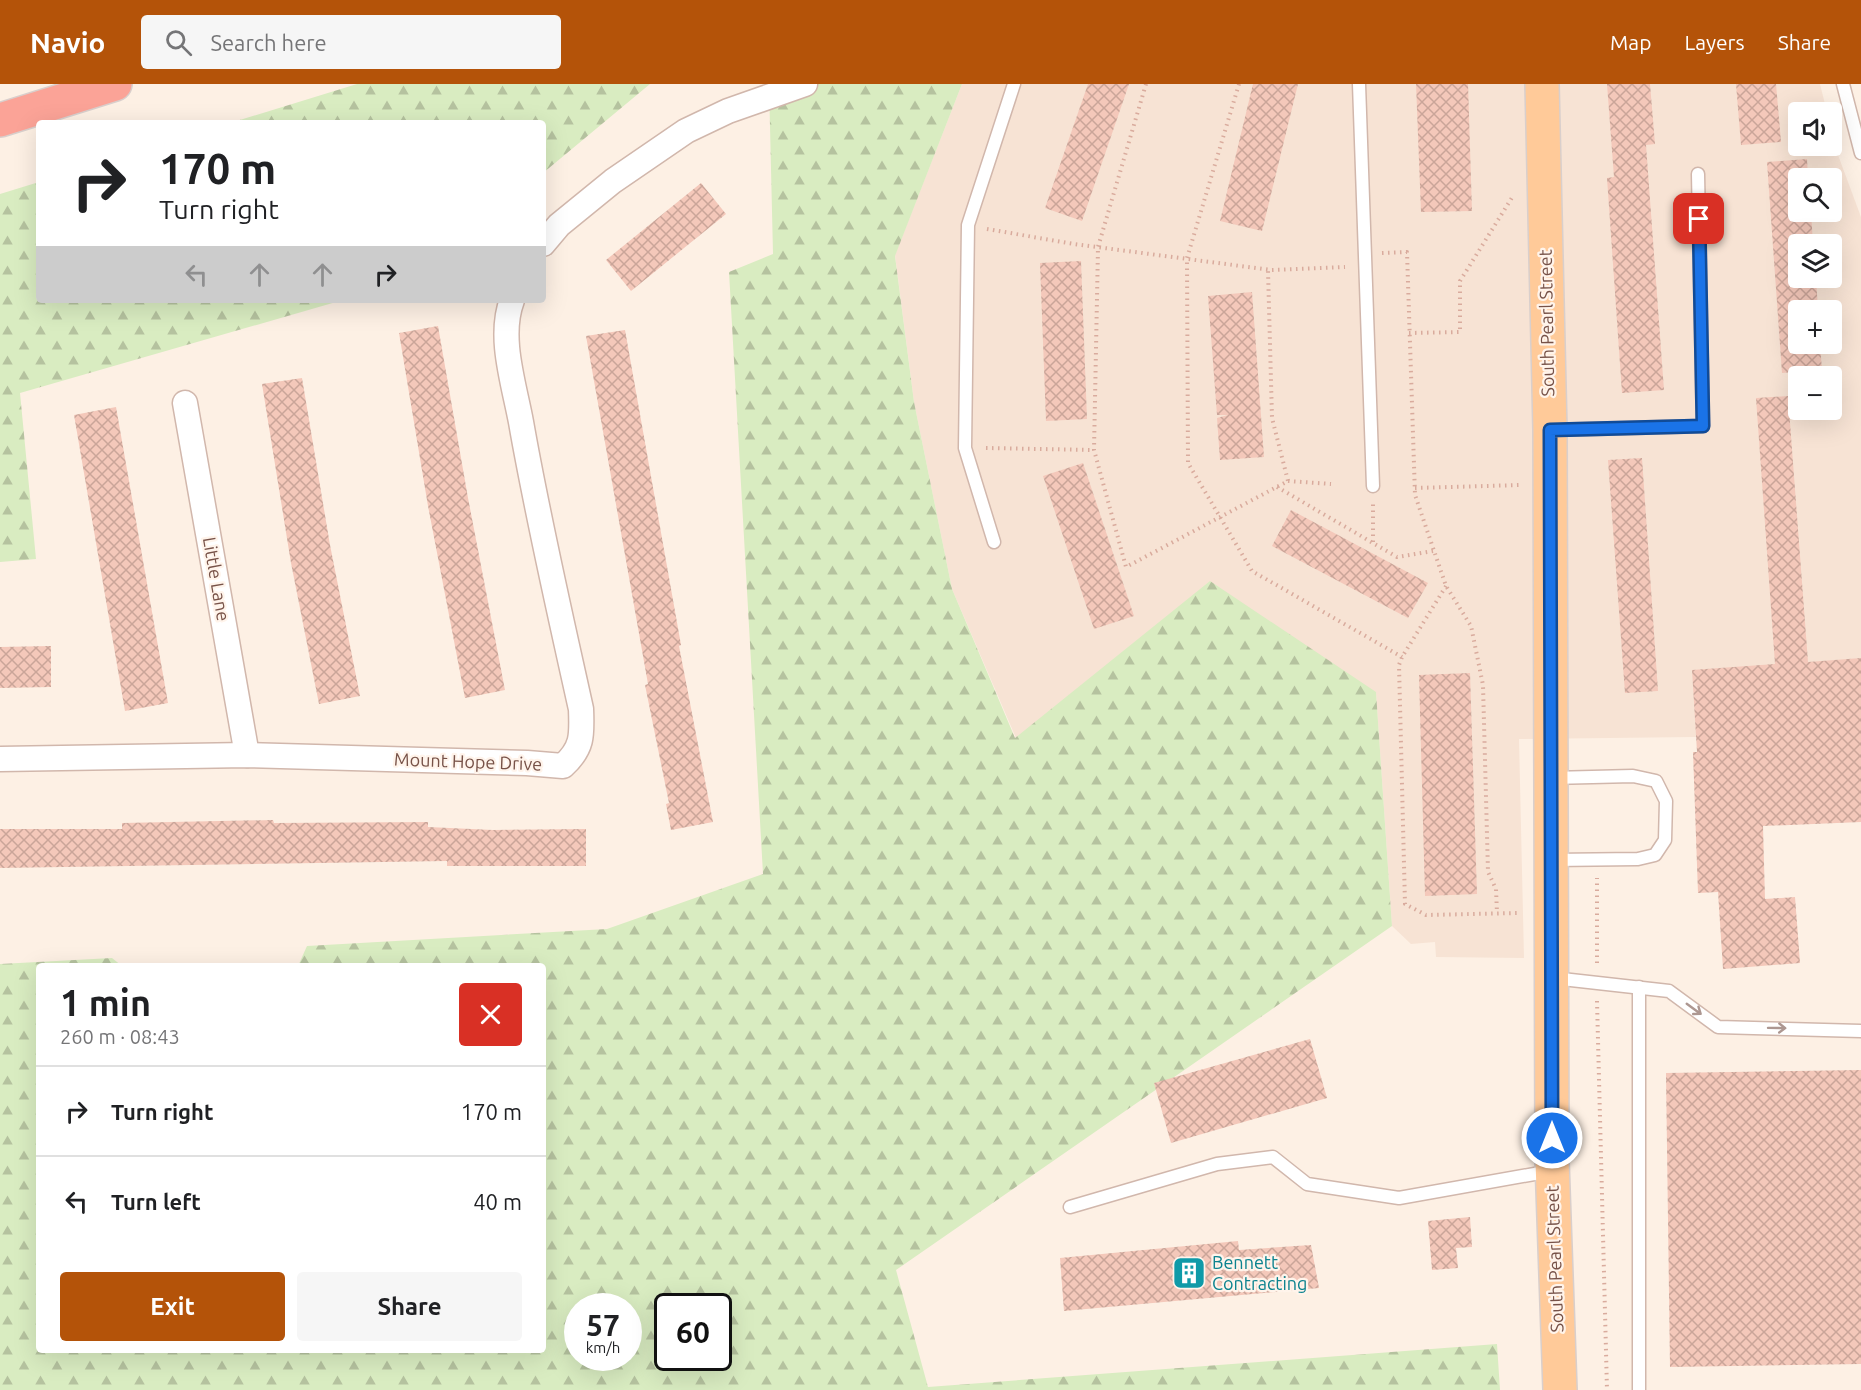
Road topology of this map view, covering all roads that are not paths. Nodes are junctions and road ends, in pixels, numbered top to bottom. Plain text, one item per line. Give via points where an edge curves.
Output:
1 (115, 84) edge
2 (806, 84) edge
3 (1014, 84) edge
4 (1359, 84) edge
5 (1542, 84) edge
6 (1843, 84) edge
7 (77, 96) junction
8 (0, 120) edge
9 (0, 129) edge
10 (1861, 153) edge
11 (1698, 174) dead end
12 (546, 240) edge
13 (511, 303) edge
14 (185, 403) dead end
15 (1550, 430) junction
16 (1373, 486) road end
17 (994, 542) dead end
18 (247, 755) junction
19 (0, 759) edge
20 (1564, 778) junction
21 (1551, 860) junction
22 (1552, 978) junction
23 (1639, 987) junction
24 (1861, 1031) edge
25 (1552, 1170) junction
26 (1070, 1207) dead end
27 (1560, 1390) edge
28 (1639, 1390) edge

1 - 7 highway
2 - 12 street via 728,111 686,131 613,181
3 - 17 lane via 968,225 965,448
4 - 16 lane
5 - 15 main road, South Pearl Street
6 - 10 lane
7 - 8 highway
7 - 9 highway
11 - 15 lane via 1703,426
13 - 18 street, Mount Hope Drive via 508,346 538,520 581,710 582,735 575,755 563,766
14 - 18 street, Little Lane
15 - 20 main road, South Pearl Street
18 - 19 street, Mount Hope Drive
20 - 21 main road, South Pearl Street
20 - 21 lane via 1633,776 1656,781 1666,801 1665,840 1655,855 1638,859
21 - 22 main road, South Pearl Street
22 - 23 lane
22 - 25 main road, South Pearl Street
23 -> 24 lane via 1669,991 1718,1027
23 - 28 lane
25 - 26 lane via 1399,1198 1307,1184 1272,1157 1217,1164
25 - 27 main road, South Pearl Street

